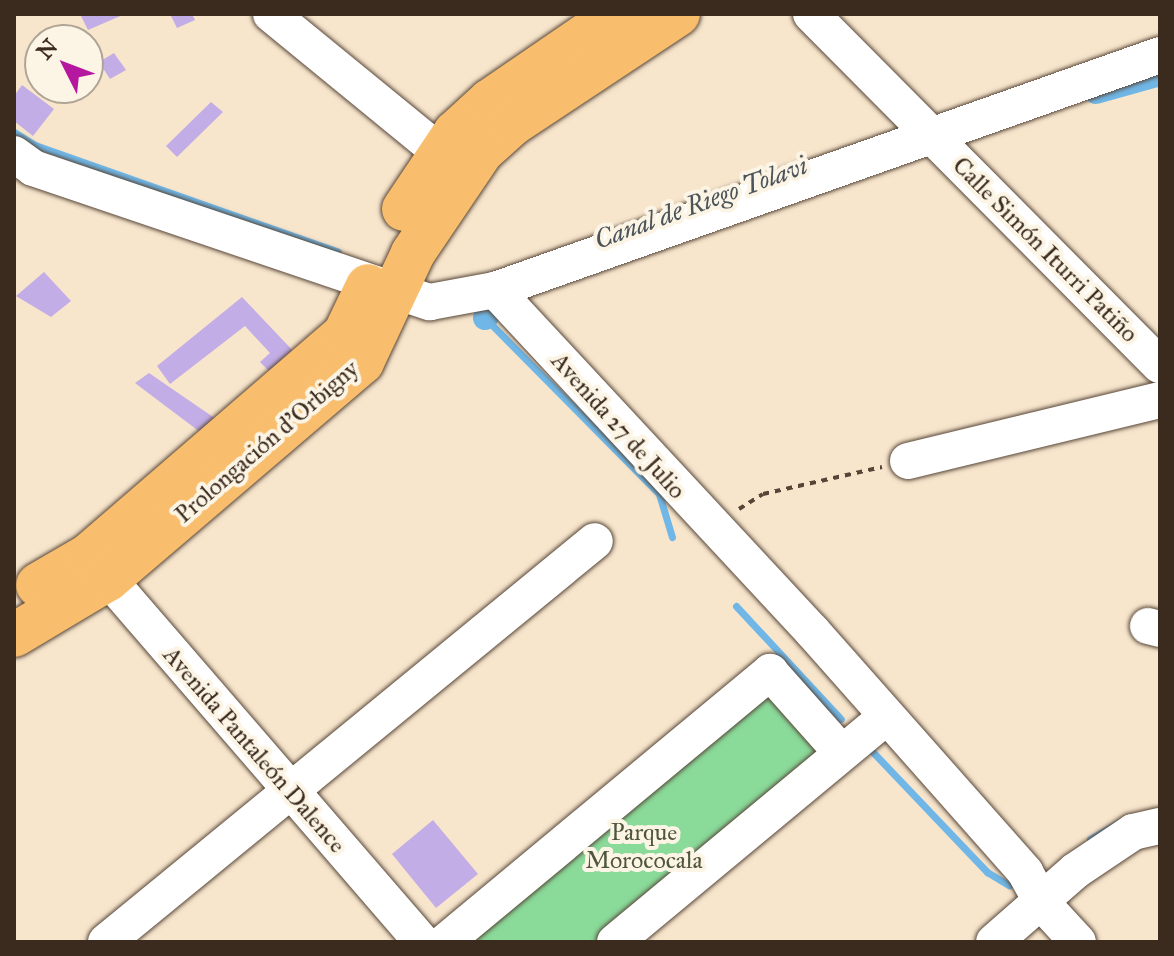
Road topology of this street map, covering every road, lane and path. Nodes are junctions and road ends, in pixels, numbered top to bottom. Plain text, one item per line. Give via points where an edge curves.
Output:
1 (271, 14) edge
2 (617, 14) edge
3 (678, 14) edge
4 (811, 14) edge
5 (1160, 55) edge
6 (929, 134) junction
7 (441, 153) junction
8 (20, 169) edge
9 (383, 286) junction
10 (495, 290) junction
11 (1160, 365) edge
12 (1160, 400) edge
13 (908, 461) joint
14 (711, 526) junction
15 (595, 541) dead end
16 (98, 568) junction
17 (14, 599) edge
18 (14, 635) edge
19 (886, 717) junction
20 (842, 753) junction
21 (289, 792) junction
22 (1160, 826) edge
23 (1042, 903) junction
24 (106, 942) edge
25 (422, 942) edge
26 (445, 942) edge
27 (615, 942) edge
28 (994, 942) edge
29 (1078, 942) edge

1 - 7 street
2 - 7 main road, Prolongación d'Orbigny via 490,101
3 - 9 main road, Prolongación d'Orbigny via 512,124 481,152
4 - 6 street, Calle Simón Iturri Patiño
5 - 6 street
6 - 10 street
6 - 11 street, Calle Simón Iturri Patiño
7 - 9 main road, Prolongación d'Orbigny via 407,201
8 - 9 street
9 - 10 street via 430,302
9 - 16 main road, Prolongación d'Orbigny via 345,334
10 - 14 street, Avenida 27 de Julio
12 - 13 street
13 - 14 path via 763,494
14 - 19 street, Avenida 27 de Julio
15 - 21 street
16 - 17 main road, Prolongación d'Orbigny
16 - 18 main road, Prolongación d'Orbigny
16 - 21 street, Avenida Pantaleón Dalence
19 - 20 street
19 - 23 street, Avenida 27 de Julio via 1025,872
20 - 26 street via 770,672
20 - 27 street
21 - 24 street
21 - 25 street, Avenida Pantaleón Dalence
22 - 23 street via 1133,832 1075,871
23 - 28 street
23 - 29 street, Avenida 27 de Julio

